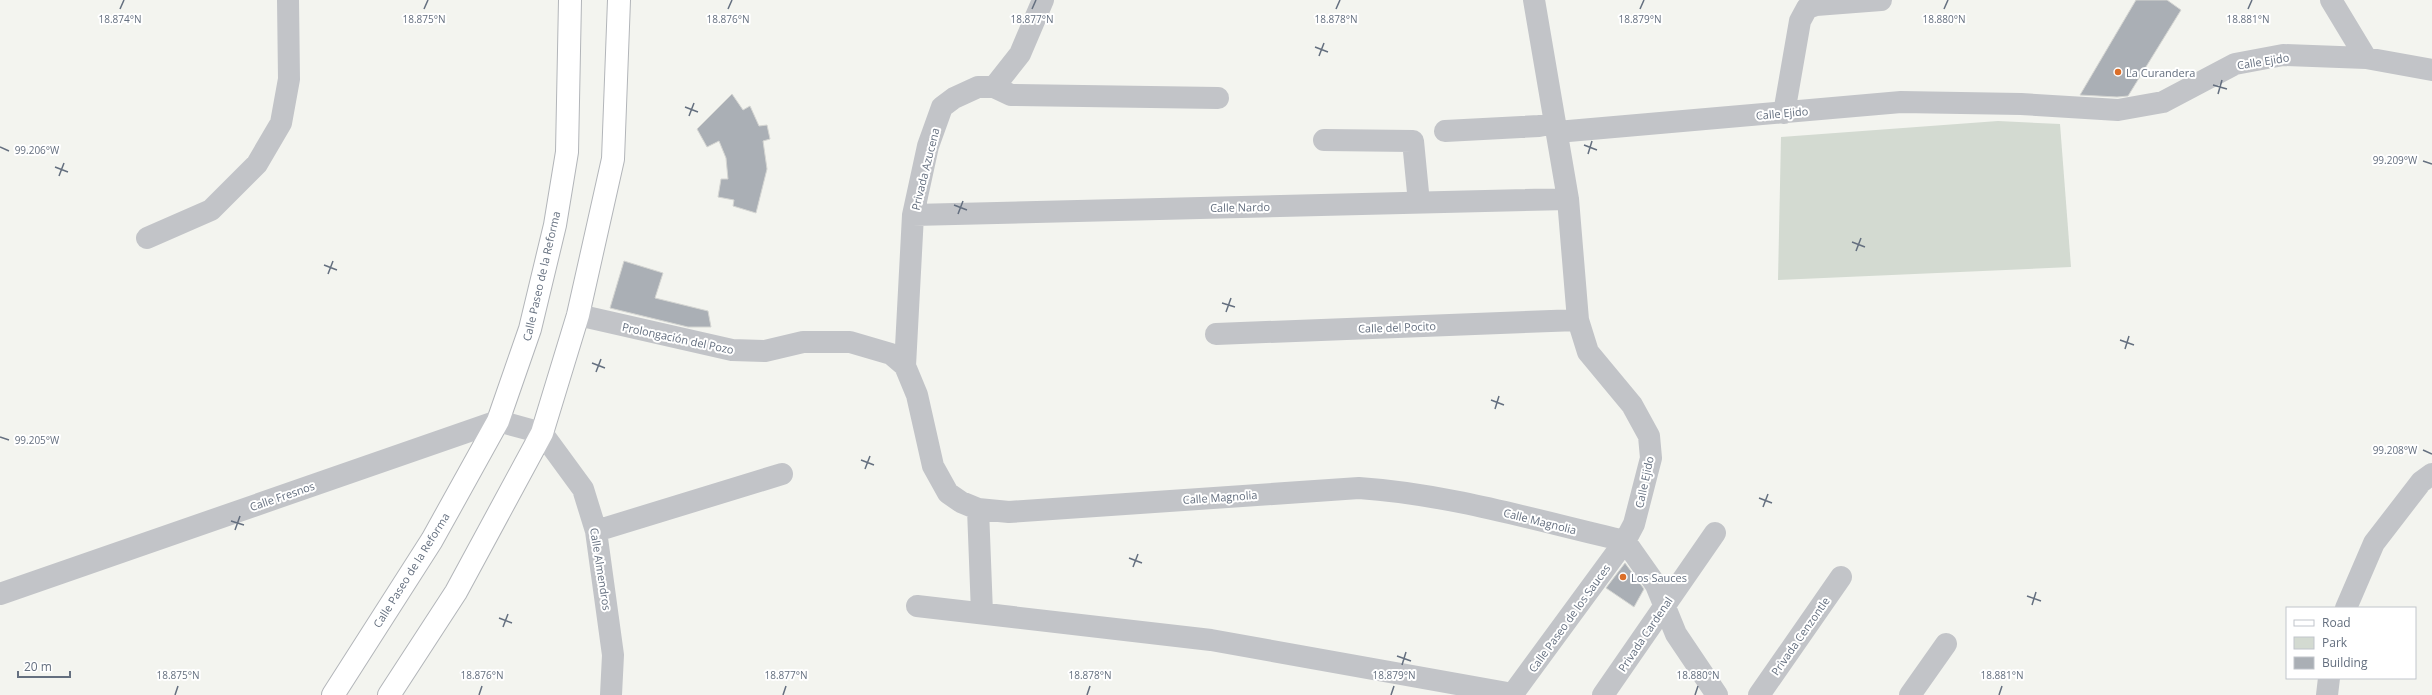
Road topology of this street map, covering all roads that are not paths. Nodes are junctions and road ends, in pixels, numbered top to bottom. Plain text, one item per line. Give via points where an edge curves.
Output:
1 (288, 0) edge
2 (570, 0) edge
3 (619, 0) edge
4 (1043, 0) edge
5 (1534, 0) edge
6 (1881, 0) edge
7 (2331, 0) edge
8 (2366, 58) junction
9 (2432, 70) edge
10 (994, 87) junction
11 (1218, 98) dead end
12 (1784, 113) junction
13 (1556, 128) junction
14 (1445, 131) dead end
15 (1324, 140) dead end
16 (1568, 199) junction
17 (1419, 203) junction
18 (913, 215) junction
19 (147, 238) dead end
20 (578, 315) junction
21 (1578, 320) junction
22 (1216, 334) dead end
23 (905, 366) junction
24 (498, 421) junction
25 (542, 433) junction
26 (782, 474) dead end
27 (2432, 474) edge
28 (978, 509) junction
29 (596, 531) junction
30 (1714, 533) dead end
31 (1625, 541) junction
32 (1841, 577) dead end
33 (0, 594) edge
34 (1665, 605) junction
35 (917, 606) dead end
36 (2346, 607) edge
37 (982, 613) junction
38 (1946, 644) dead end
39 (2329, 679) edge
40 (333, 695) edge
41 (389, 695) edge
42 (611, 695) edge
43 (1513, 695) edge
44 (1603, 695) edge
45 (1717, 695) edge
46 (1759, 695) edge
47 (1910, 695) edge
48 (2327, 695) edge

1 - 19 street via 290,79 281,123 257,164 211,210
2 - 24 main road, Calle Paseo de la Reforma via 567,152 555,225 530,329
3 - 20 main road via 613,159
4 - 10 street via 1020,54
5 - 13 street
6 - 12 street via 1816,4 1807,8 1800,21
7 - 8 street
8 - 9 street, Calle Ejido
8 - 12 street, Calle Ejido via 2283,55 2235,64 2163,102 2118,110 2021,104 1901,102
10 - 11 street via 1011,95
10 - 18 street, Privada Azucena via 978,87 954,98 942,107 928,146
12 - 13 street, Calle Ejido
13 - 14 street via 1539,126
13 - 16 street, Calle Ejido
15 - 17 street via 1413,141
16 - 17 street, Calle Nardo
16 - 21 street, Calle Ejido
17 - 18 street, Calle Nardo
18 - 23 street, Privada Azucena
20 - 23 street, Prolongación del Pozo via 732,350 765,351 803,342 850,342 890,354
20 - 25 main road
21 - 22 street, Calle del Pocito
21 - 31 street, Calle Ejido via 1588,352 1632,405 1649,436 1651,458 1634,524
23 - 28 street, Calle Magnolia via 917,396 933,466 948,493
24 - 25 street
24 - 33 street, Calle Fresnos
24 - 40 main road, Calle Paseo de la Reforma via 432,540
25 - 29 street, Calle Almendros via 583,490
25 - 41 main road via 456,592
26 - 29 street
27 - 36 street via 2421,482 2374,543
28 - 31 street, Calle Magnolia via 1009,512 1359,488 1390,490 1484,508
28 - 37 street
29 - 42 street, Calle Almendros via 613,655
30 - 34 street, Privada Cardenal
31 - 34 street via 1656,585
31 - 43 street, Calle Paseo de los Sauces
32 - 46 street, Privada Cenzontle
34 - 44 street, Privada Cardenal
34 - 45 street via 1676,634
35 - 37 street
37 - 43 street via 1211,640
38 - 47 street
39 - 48 street

